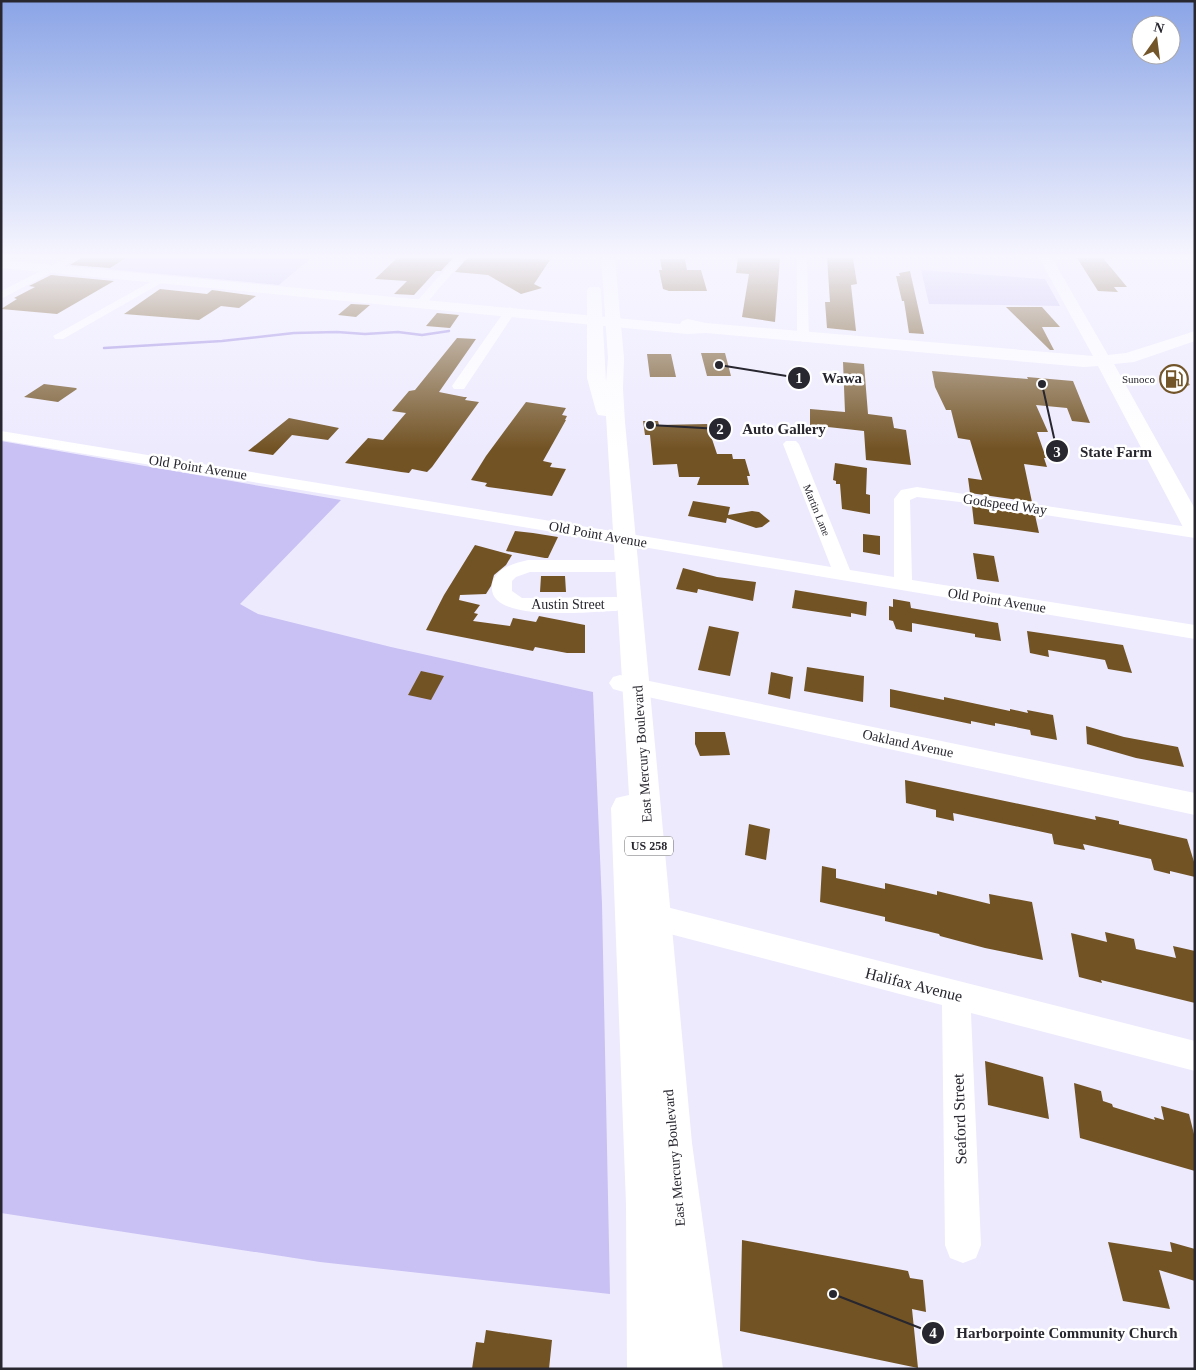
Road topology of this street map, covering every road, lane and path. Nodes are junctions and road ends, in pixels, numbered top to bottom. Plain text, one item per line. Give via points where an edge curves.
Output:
1 (84, 322) edge
2 (502, 322) edge
3 (605, 322) edge
4 (628, 322) edge
5 (803, 322) edge
6 (1082, 322) edge
7 (59, 336) dead end
8 (1195, 336) edge
9 (803, 338) junction
10 (1104, 362) junction
11 (459, 386) dead end
12 (1, 435) edge
13 (792, 444) dead end
14 (1195, 531) edge
15 (617, 547) junction
16 (843, 575) junction
17 (903, 585) junction
18 (616, 604) junction
19 (1195, 632) edge
20 (629, 684) junction
21 (1195, 804) edge
22 (644, 914) junction
23 (956, 994) junction
24 (1195, 1056) edge
25 (963, 1245) dead end
26 (652, 1369) edge
27 (698, 1369) edge

1 - 7 street
2 - 11 street
3 - 15 main road, East Mercury Boulevard / US 258 via 616,358
4 - 9 main road
5 - 9 street
6 - 10 main road
8 - 10 main road via 1135,356
9 - 10 main road via 1046,360
10 - 14 main road
12 - 15 street, Old Point Avenue
13 - 16 street, Martin Lane
14 - 17 street, Godspeed Way via 960,497 907,493 902,499
15 - 16 street, Old Point Avenue
15 - 18 main road, East Mercury Boulevard / US 258
15 - 18 street, Austin Street via 528,566 509,573 501,588 504,595 517,604
15 - 20 main road, East Mercury Boulevard / US 258
16 - 17 street, Old Point Avenue
17 - 19 street, Old Point Avenue
18 - 20 main road, East Mercury Boulevard / US 258
20 - 21 street, Oakland Avenue
20 - 22 main road, East Mercury Boulevard / US 258
22 - 23 street, Halifax Avenue
22 - 26 main road, East Mercury Boulevard / US 258
22 - 27 main road, East Mercury Boulevard / US 258
23 - 24 street, Halifax Avenue
23 - 25 street, Seaford Street

